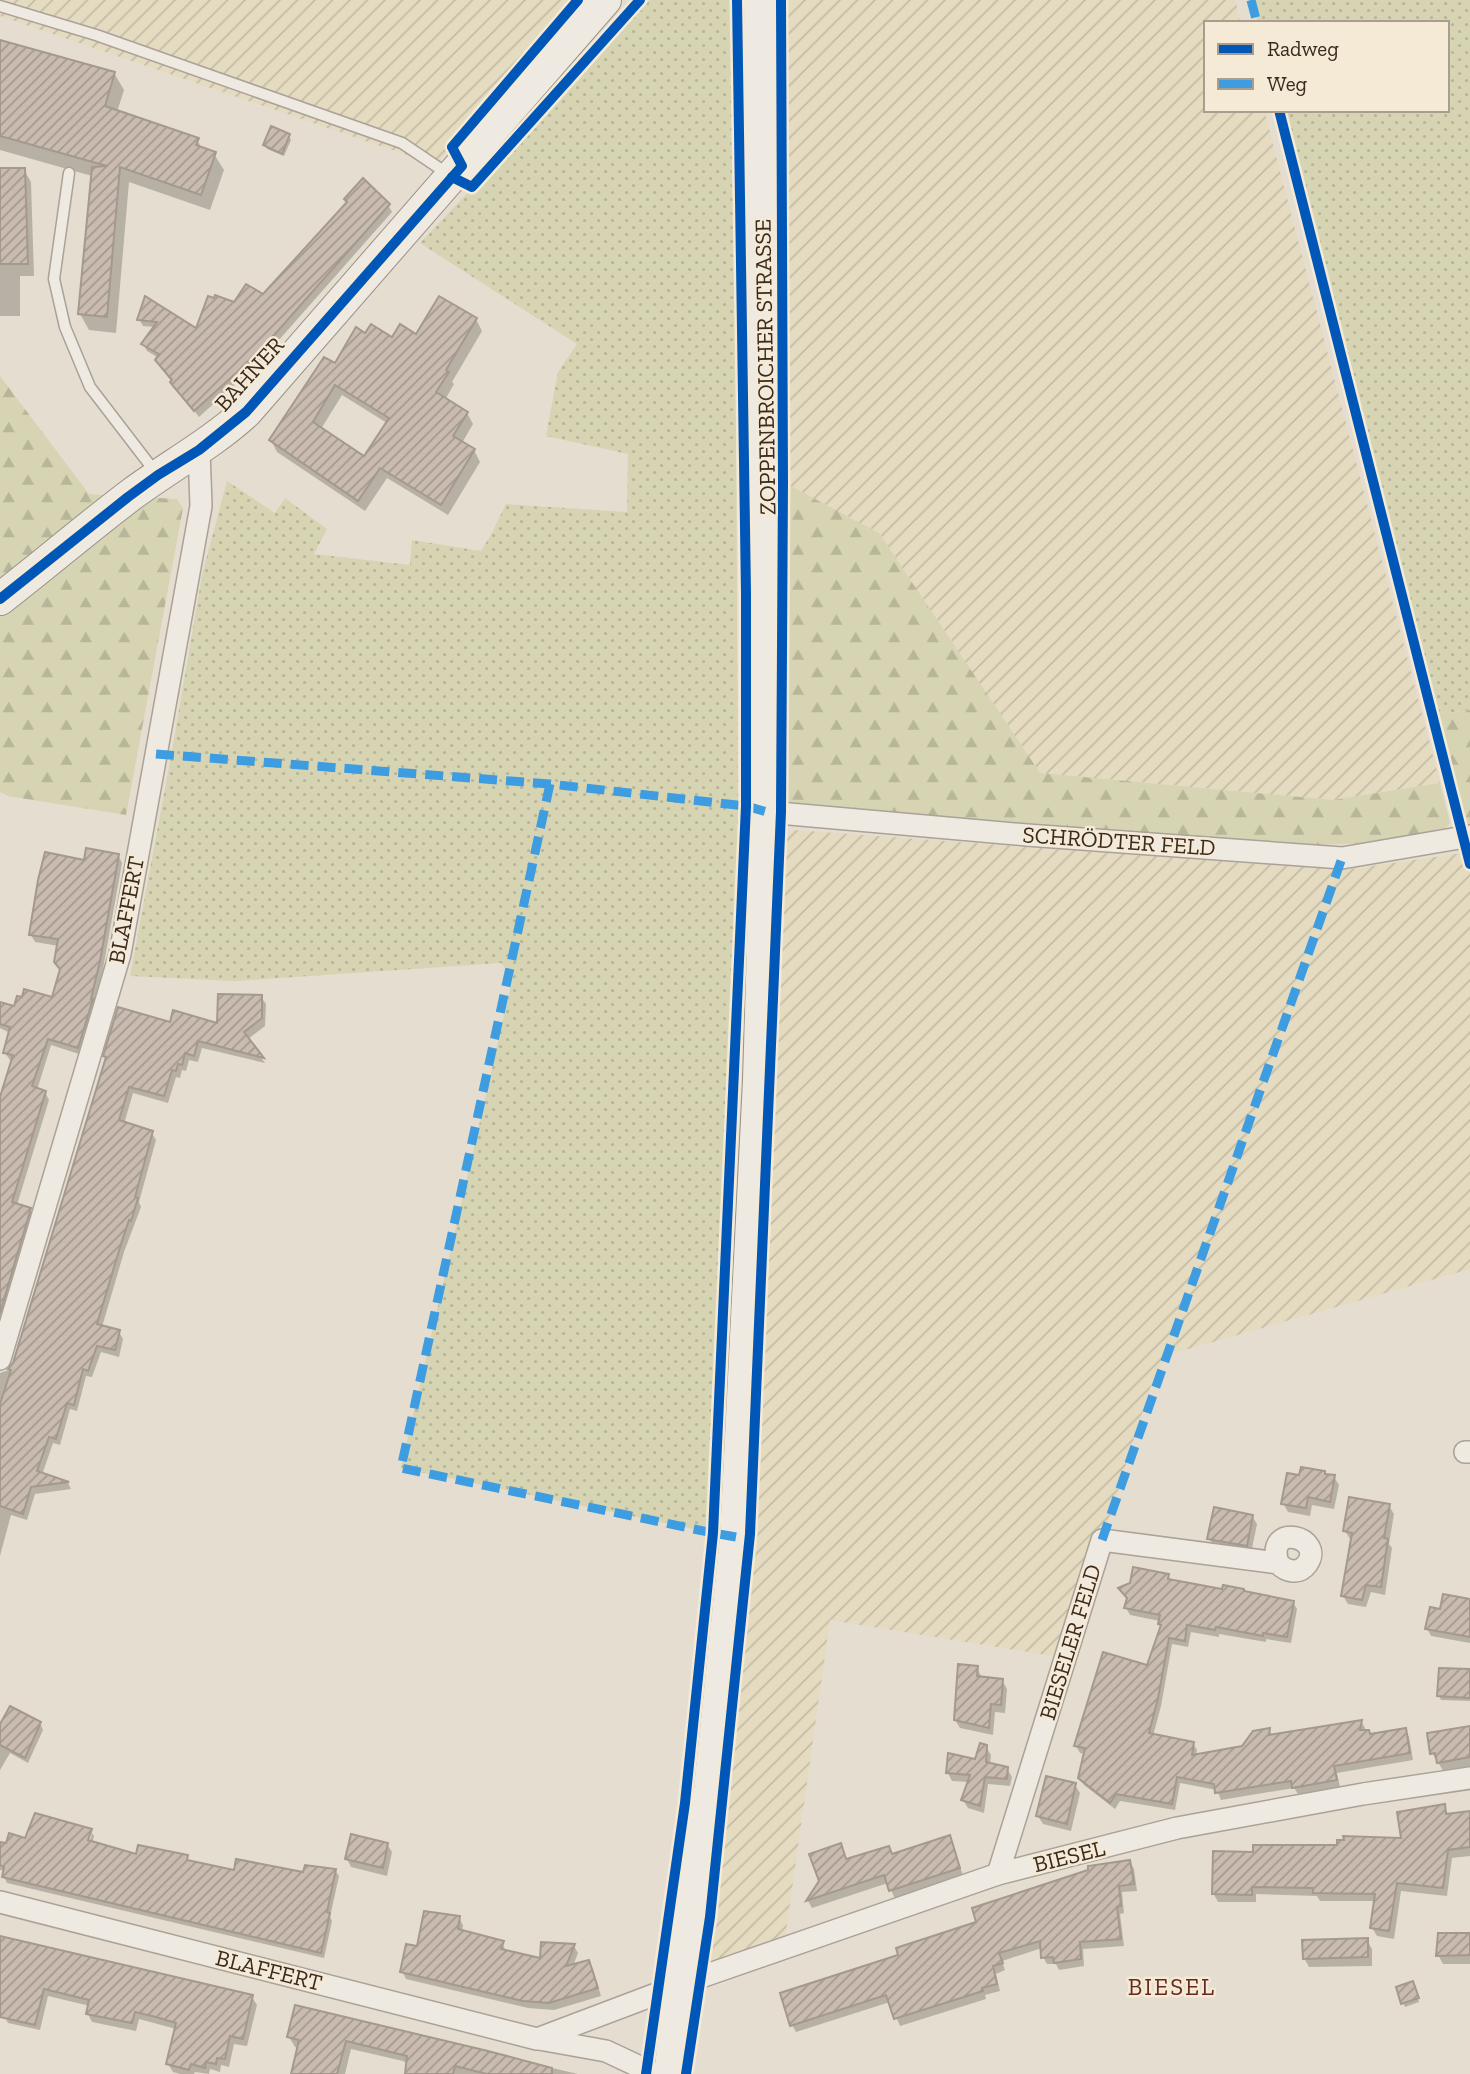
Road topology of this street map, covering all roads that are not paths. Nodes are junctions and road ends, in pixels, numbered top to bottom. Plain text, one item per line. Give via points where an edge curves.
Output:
1 (605, 0) edge
2 (760, 0) edge
3 (0, 6) edge
4 (69, 173) dead end
5 (452, 177) junction
6 (199, 450) junction
7 (158, 475) junction
8 (0, 599) edge
9 (767, 812) junction
10 (1470, 836) edge
11 (0, 1359) edge
12 (1278, 1563) dead end
13 (1470, 1778) edge
14 (998, 1874) junction
15 (0, 1902) edge
16 (681, 1985) junction
17 (537, 2039) junction
18 (654, 2074) edge
19 (670, 2074) edge

1 - 5 main road, BAHNER
2 - 9 main road, ZOPPENBROICHER STRASSE
3 - 5 lane via 402,142
4 - 7 lane via 54,279 65,327 90,387
5 - 6 main road, BAHNER via 246,412
6 - 7 main road, BAHNER
6 - 11 street, BLAFFERT via 201,506 120,954
7 - 8 main road, BAHNER
9 - 10 street, SCHRÖDTER FELD via 1342,858
9 - 16 main road, ZOPPENBROICHER STRASSE via 736,1536 710,1788
12 - 14 street, BIESELER FELD via 1102,1540
13 - 14 street, BIESEL via 1177,1828
14 - 16 street, BIESEL
15 - 17 street, BLAFFERT
16 - 17 street
16 - 19 main road, ZOPPENBROICHER STRASSE
17 - 18 street, BLAFFERT via 606,2051

